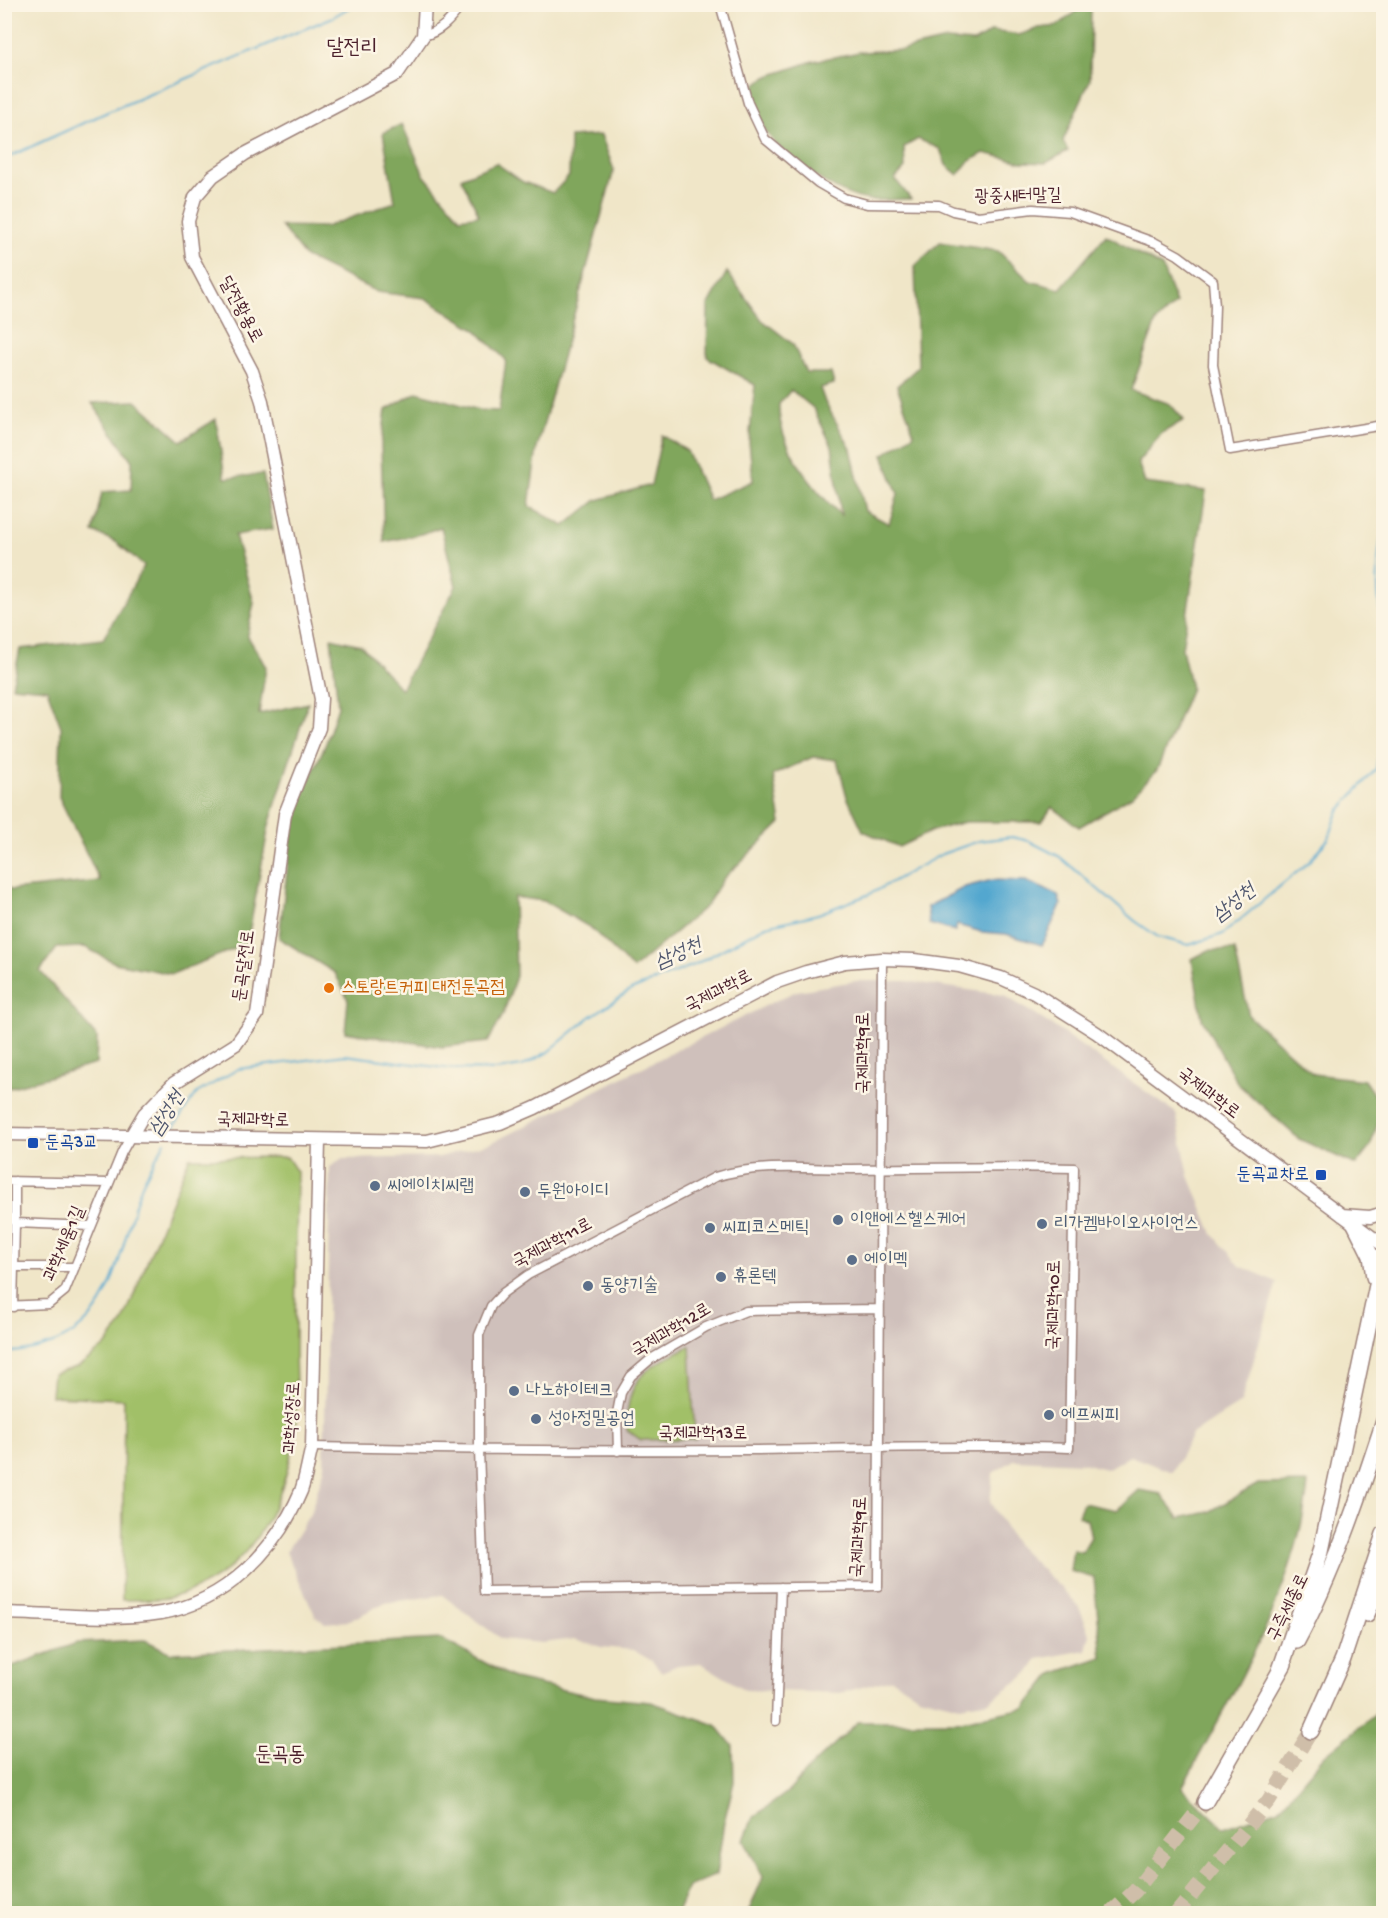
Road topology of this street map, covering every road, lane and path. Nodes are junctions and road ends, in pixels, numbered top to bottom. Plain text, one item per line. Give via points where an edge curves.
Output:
1 (425, 4) edge
2 (463, 4) edge
3 (720, 4) edge
4 (423, 36) junction
5 (1383, 425) edge
6 (310, 750) joint
7 (882, 958) junction
8 (4, 1134) edge
9 (131, 1136) junction
10 (320, 1140) junction
11 (880, 1168) junction
12 (4, 1181) edge
13 (15, 1181) junction
14 (109, 1183) junction
15 (1383, 1213) edge
16 (1349, 1220) junction
17 (15, 1223) junction
18 (91, 1226) junction
19 (1383, 1246) edge
20 (1383, 1252) edge
21 (14, 1267) junction
22 (75, 1267) junction
23 (1375, 1294) junction
24 (9, 1307) edge
25 (879, 1309) junction
26 (1383, 1420) edge
27 (312, 1447) junction
28 (879, 1449) junction
29 (479, 1450) junction
30 (618, 1451) junction
31 (1383, 1534) edge
32 (1383, 1576) edge
33 (782, 1587) junction
34 (4, 1613) edge
35 (1343, 1659) junction
36 (1279, 1673) junction
37 (776, 1721) dead end
38 (1311, 1731) tunnel mouth
39 (1205, 1802) tunnel mouth

1 - 4 street
2 - 4 street via 447,23
3 - 5 street, 광중새터말길 via 755,123 784,157 836,193 867,204 939,205 978,216 1033,209 1070,213 1156,243 1213,281 1213,365 1230,450
4 - 6 street, 달전황용로 via 397,74 245,154 213,176 195,197 188,221 192,257 252,370 262,401 321,699 319,728
6 - 9 street, 둔곡달전로 via 285,814 257,1015 236,1044 174,1083 144,1114
7 - 10 street, 국제과학로 via 845,962 777,982 500,1123 427,1141
7 - 11 street, 국제과학9로
7 - 16 street, 국제과학로 via 959,966 1034,993 1097,1034
8 - 9 street, 국제과학로
9 - 10 street, 국제과학로
9 - 14 street, 과학세움1길
10 - 27 street, 과학성장로
11 - 25 street, 국제과학9로
11 - 28 street, 국제과학10로 via 1074,1168 1069,1448
11 - 29 street, 국제과학11로 via 733,1171 515,1283 491,1306 479,1335
12 - 13 street, 과학세움1길
13 - 14 street, 과학세움1길
13 - 17 street
14 - 18 street, 과학세움1길
15 - 16 street
16 - 19 street, 국제과학로
16 - 23 highway via 1371,1256
17 - 18 street
17 - 21 street
18 - 22 street, 과학세움1길
20 - 23 highway
21 - 22 street
21 - 24 street
22 - 24 street, 과학세움1길 via 57,1300 38,1307
23 - 36 highway via 1323,1541
25 - 28 street, 국제과학9로
25 - 30 street, 국제과학12로 via 746,1311 706,1327 651,1359 631,1376 621,1393 617,1413
26 - 36 highway, 구즉세종로 via 1312,1613
27 - 29 street, 국제과학13로
27 - 34 street, 과학성장로 via 301,1490 283,1525 250,1566 211,1596 173,1610 145,1614
28 - 30 street, 국제과학13로
28 - 33 street, 국제과학9로 via 878,1586
29 - 30 street, 국제과학13로
29 - 33 street, 국제과학9로 via 484,1591
31 - 35 highway
32 - 35 highway
33 - 37 street
35 - 38 highway
36 - 39 highway, 구즉세종로

